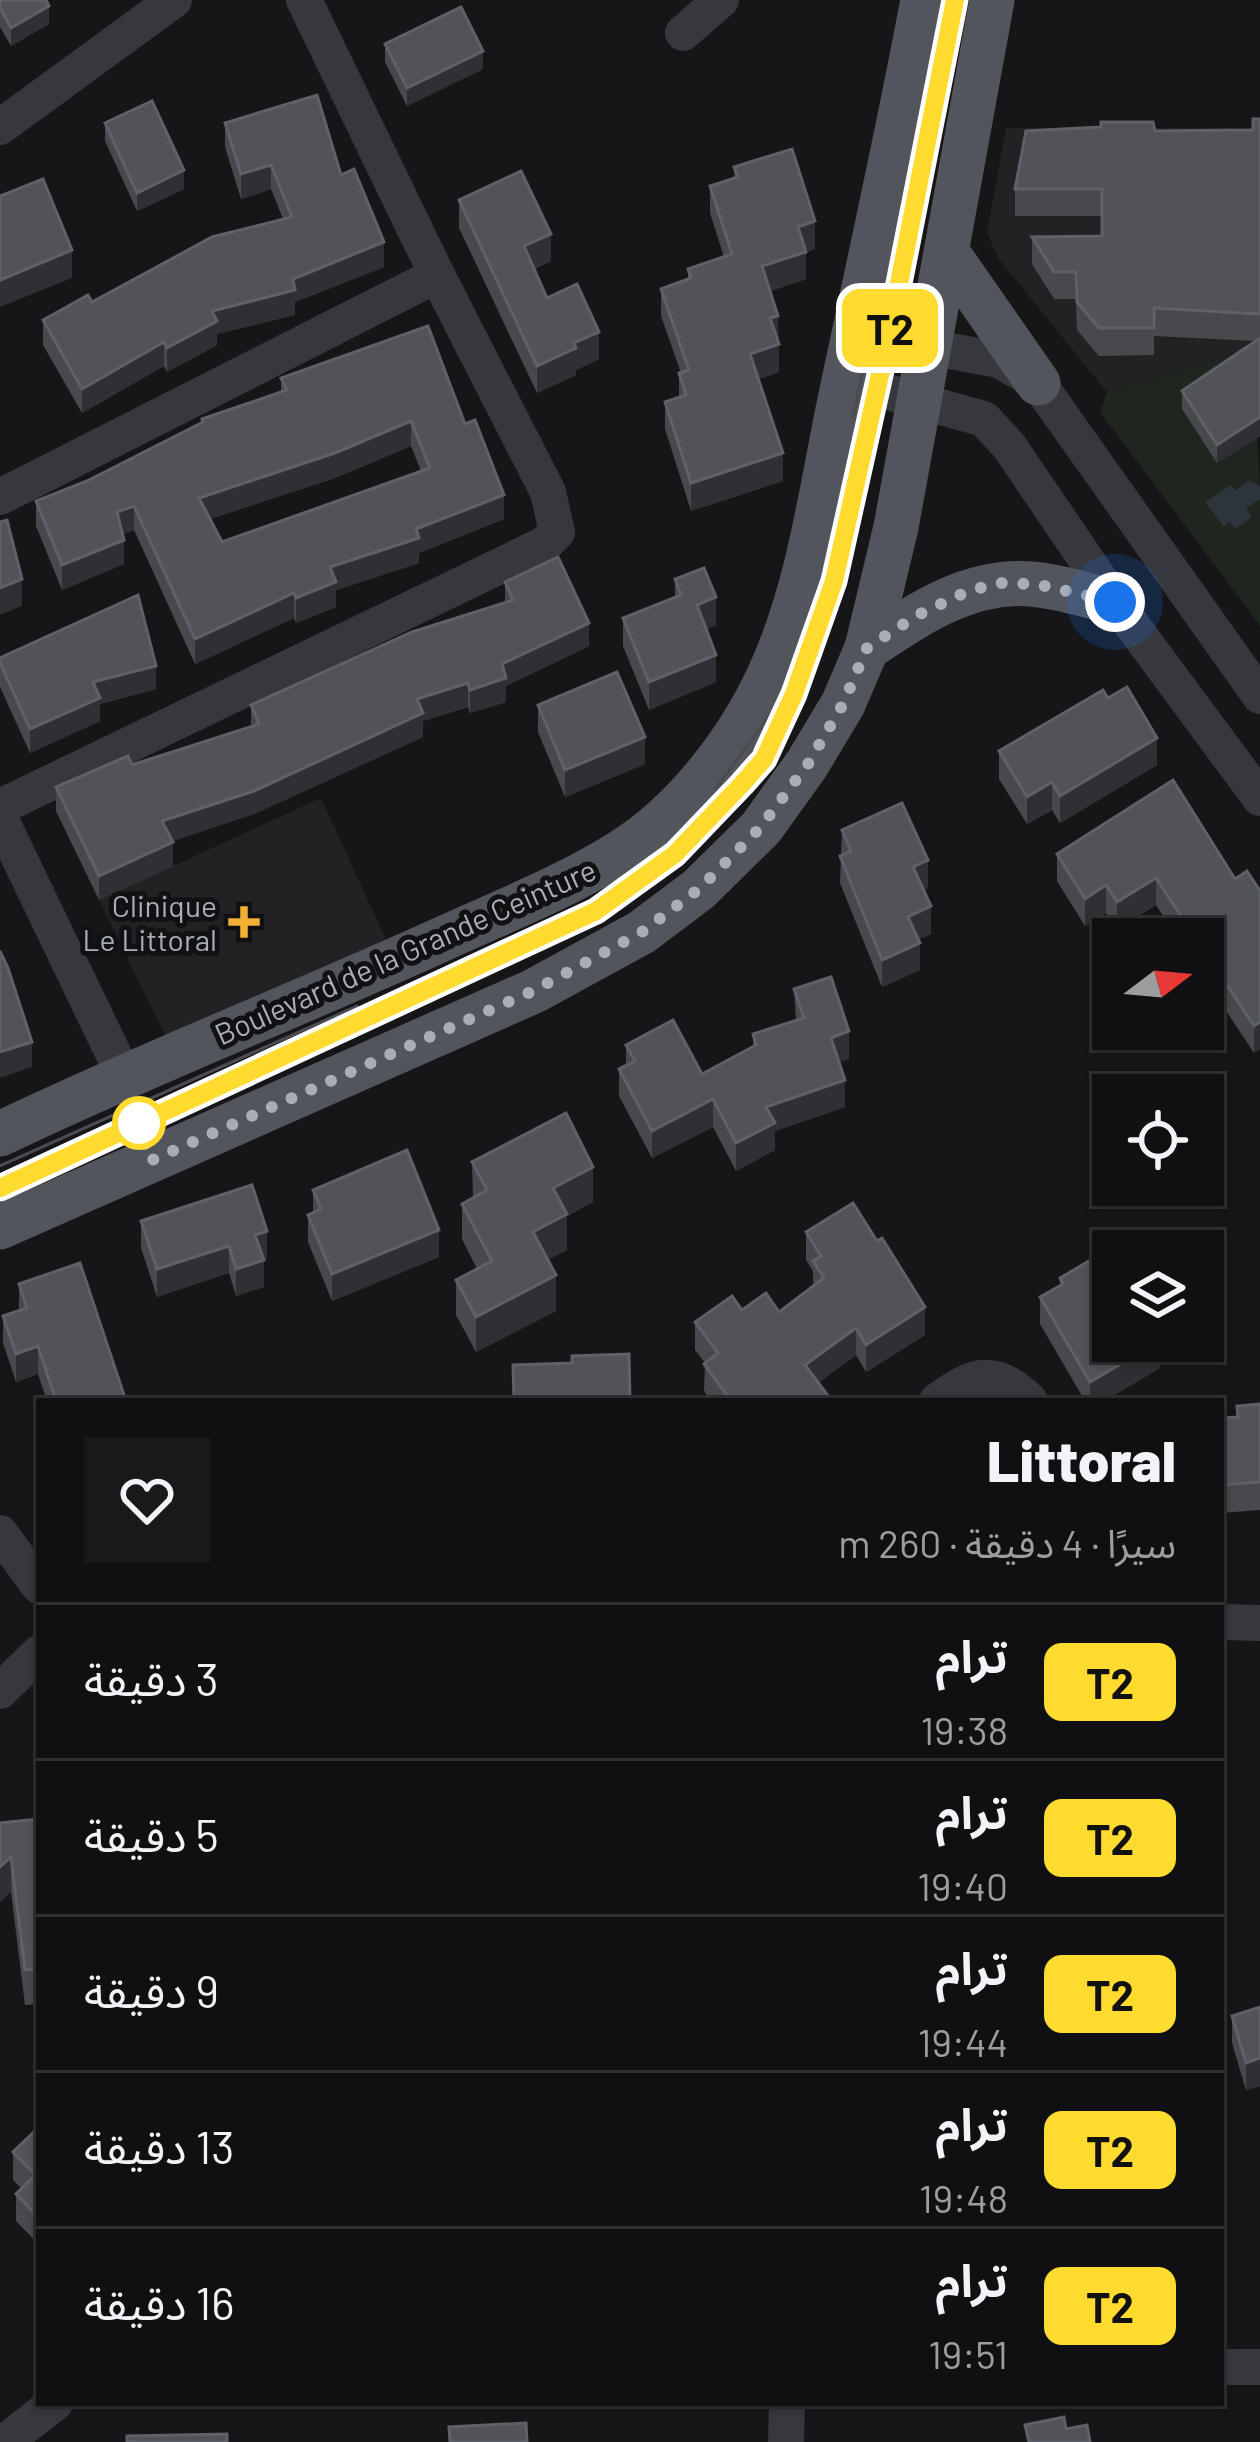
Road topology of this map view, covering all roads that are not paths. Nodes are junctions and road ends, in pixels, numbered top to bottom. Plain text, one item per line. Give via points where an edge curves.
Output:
1 (175, 0) edge
2 (304, 0) edge
3 (721, 0) edge
4 (992, 0) edge
5 (915, 14) edge
6 (683, 33) dead end
7 (0, 127) edge
8 (948, 254) junction
9 (437, 275) junction
10 (854, 333) junction
11 (927, 349) junction
12 (844, 380) junction
13 (1038, 383) junction
14 (916, 399) junction
15 (0, 497) edge
16 (1115, 602) junction
17 (867, 648) junction
18 (1260, 696) edge
19 (1260, 798) edge
20 (0, 807) edge
21 (0, 818) edge
22 (123, 1075) junction
23 (0, 1134) edge
24 (0, 1227) edge
25 (942, 1398) edge
26 (1027, 1398) edge
27 (0, 1533) edge
28 (36, 1582) edge
29 (1224, 1622) edge
30 (1260, 1623) edge
31 (36, 1656) edge
32 (0, 1691) edge
33 (1260, 2367) edge
34 (1224, 2368) edge
35 (50, 2406) edge
36 (787, 2406) edge
37 (5, 2442) edge
38 (786, 2442) edge

1 - 7 street
2 - 9 street
3 - 6 street
4 - 8 main road
5 - 10 main road, Boulevard de la Grande Ceinture
8 - 11 main road
8 - 13 main road
9 - 15 street
9 - 20 street via 548,492 557,532
10 - 11 street
10 - 12 main road, Boulevard de la Grande Ceinture
11 - 13 street via 999,360
11 - 14 main road
12 - 14 street
12 - 22 main road, Boulevard de la Grande Ceinture via 804,575 770,672 739,728 662,820 622,852 536,896
13 - 18 street
14 - 16 street via 984,419
14 - 17 main road
16 - 17 main road via 999,583 916,616
16 - 19 street
17 - 24 main road via 808,764 760,828 642,932 533,991
21 - 22 street
22 - 23 main road, Boulevard de la Grande Ceinture
25 - 26 street via 993,1376
27 - 28 street
29 - 30 street
31 - 32 street
33 - 34 street
35 - 37 street
36 - 38 street

